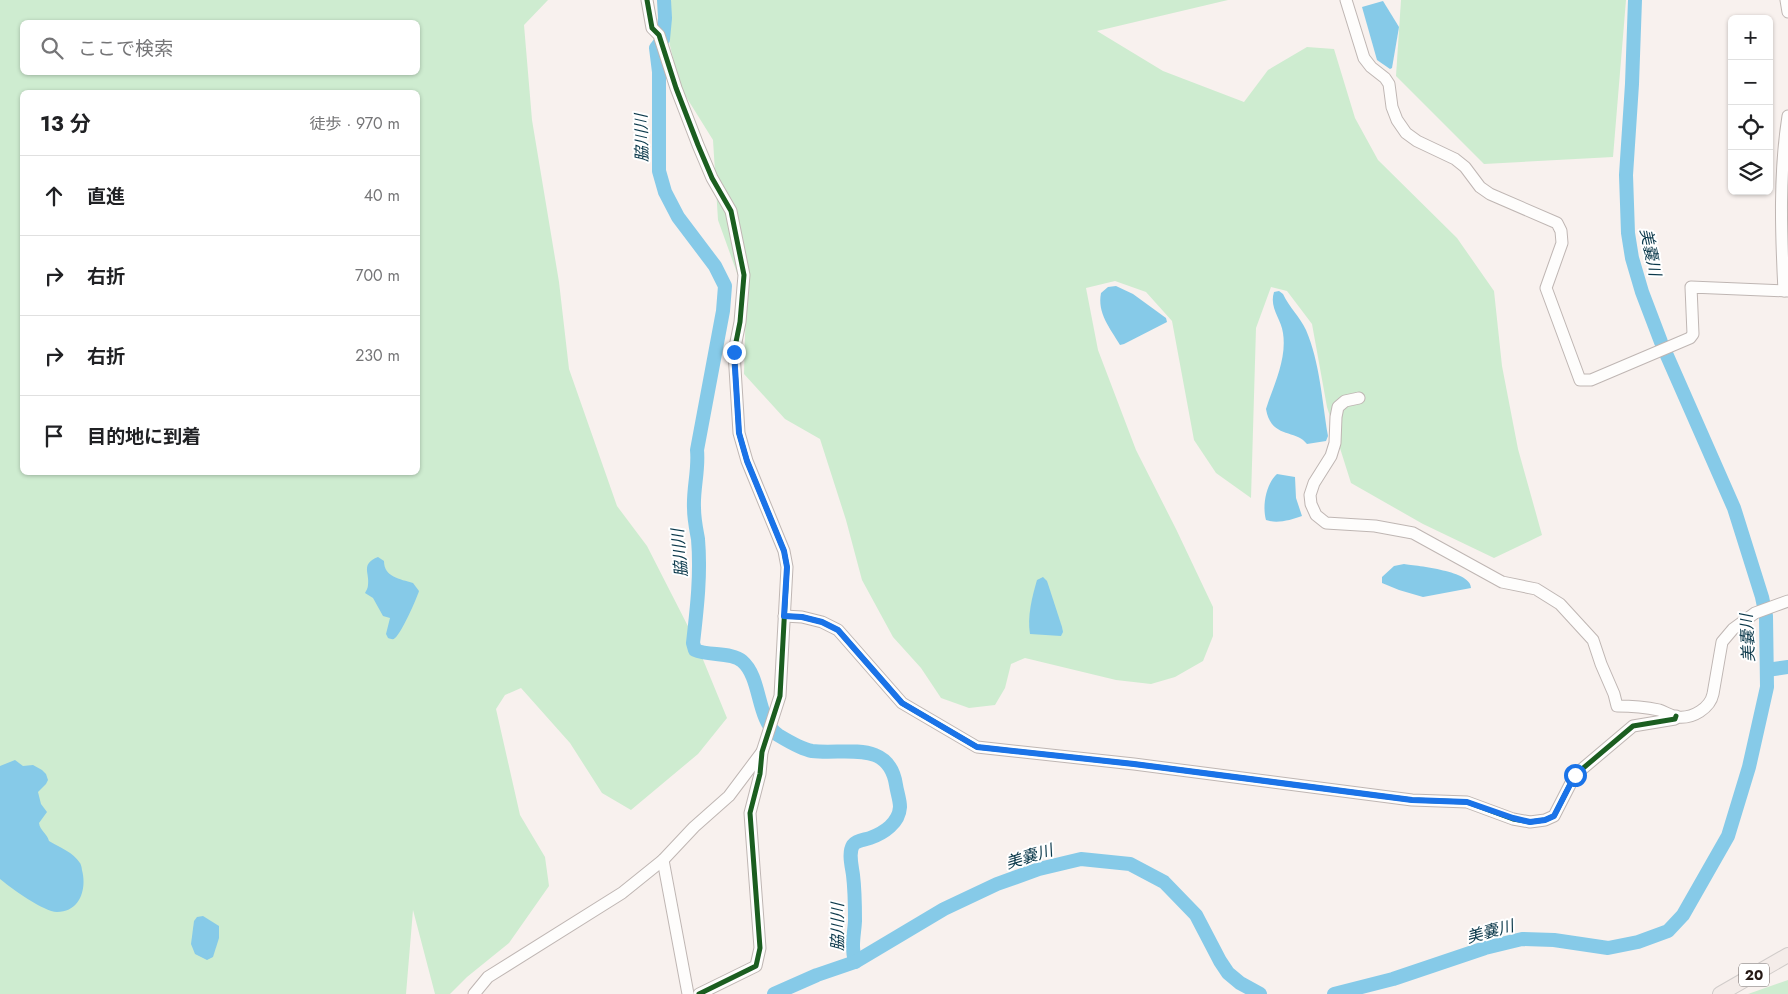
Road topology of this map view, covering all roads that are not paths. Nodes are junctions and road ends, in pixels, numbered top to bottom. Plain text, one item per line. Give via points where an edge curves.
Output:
1 (647, 0) edge
2 (1346, 0) edge
3 (1786, 0) edge
4 (1788, 12) edge
5 (1788, 116) edge
6 (1786, 291) edge
7 (1359, 398) dead end
8 (1784, 603) edge
9 (784, 616) junction
10 (1676, 716) junction
11 (762, 752) junction
12 (663, 860) junction
13 (1788, 955) edge
14 (474, 994) edge
15 (688, 994) edge
16 (699, 994) edge
17 (1720, 994) edge

1 - 9 street via 652,28 659,35 695,137 712,178 731,211 744,275 734,352 739,433 747,461 784,551 787,567
2 - 6 street via 1364,58 1389,84 1392,107 1406,133 1455,158 1490,194 1558,222 1562,243 1546,288 1580,380 1591,380 1690,338 1693,334 1690,287
3 - 4 street
5 - 6 street via 1781,219
7 - 10 street via 1345,401 1338,407 1331,456 1310,495 1316,515 1326,522 1412,533 1502,582 1536,589 1560,604 1593,640 1617,706 1660,710
8 - 10 street via 1755,613 1733,629 1722,642 1711,702 1691,715
9 - 10 street via 822,622 838,630 902,703 977,747 1412,800 1467,802 1530,822 1554,816 1575,775 1633,726 1675,719
9 - 11 street via 782,681
11 - 12 street via 729,796
11 - 16 street via 750,813 760,948 756,966
12 - 14 street via 622,893 488,977
12 - 15 street
13 - 17 main road, 20

